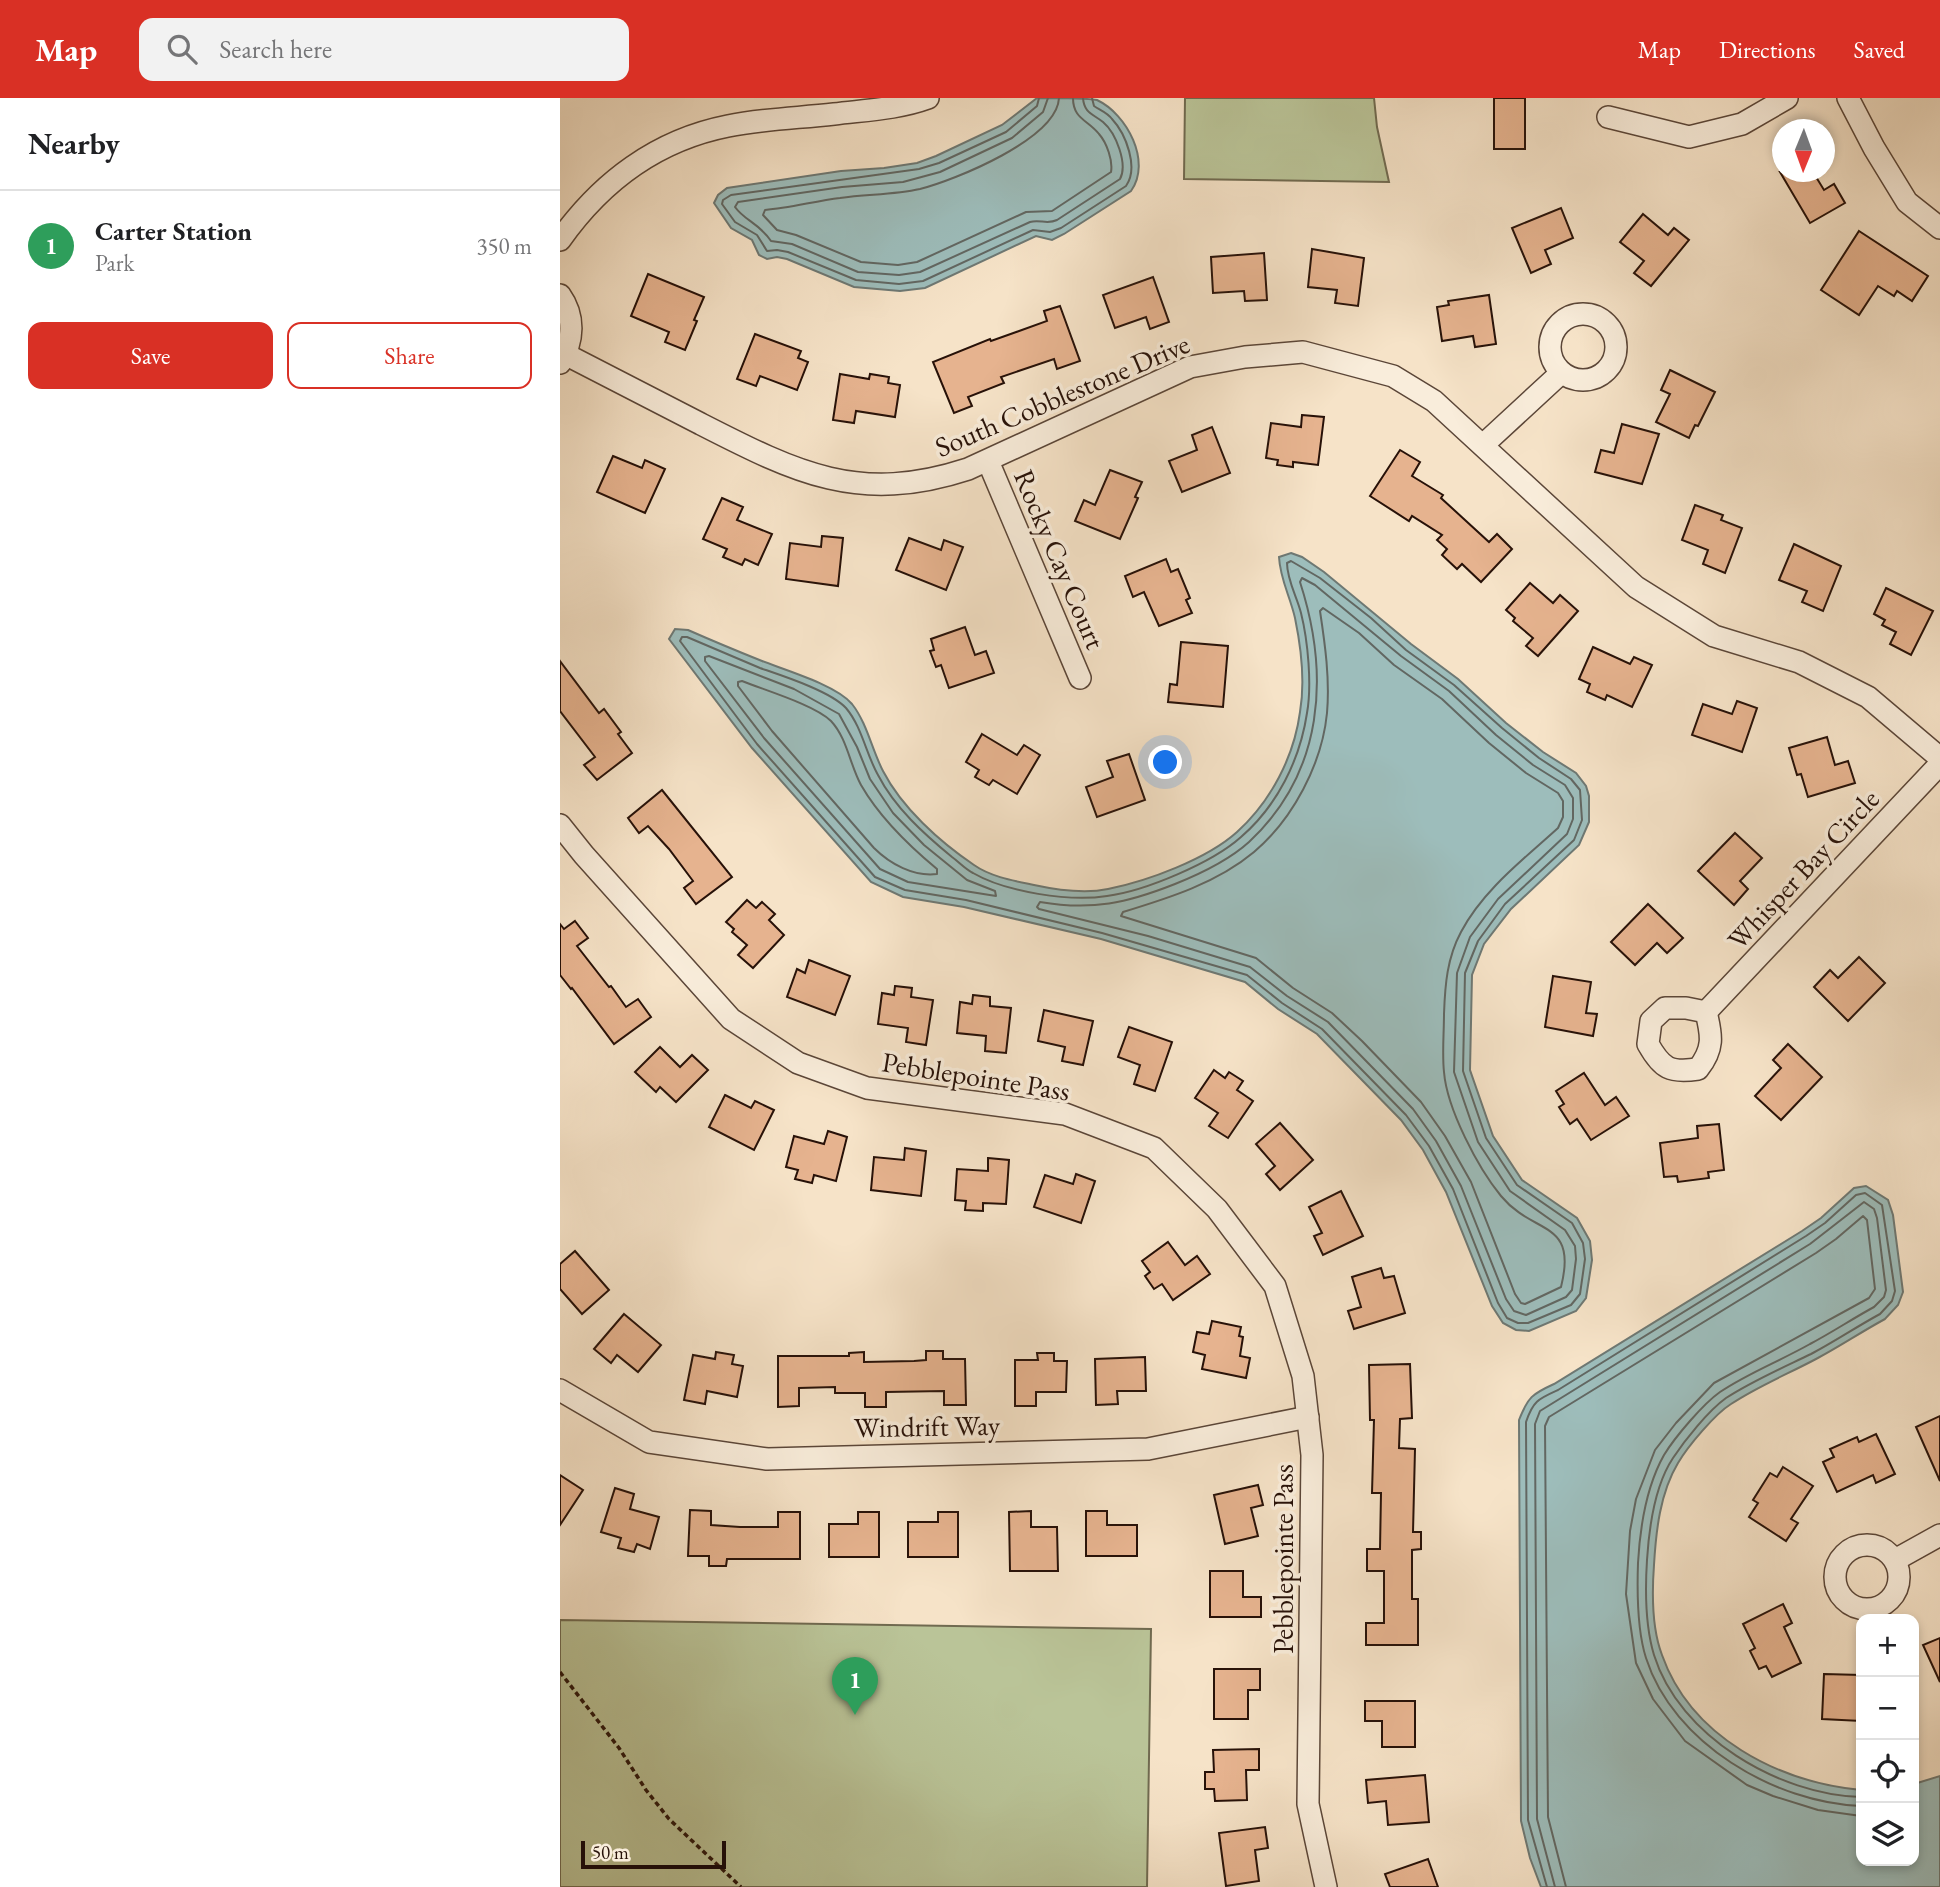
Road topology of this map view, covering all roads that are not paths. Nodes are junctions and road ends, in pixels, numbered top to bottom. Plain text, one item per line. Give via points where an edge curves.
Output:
1 (928, 98) edge
2 (1787, 98) edge
3 (1848, 98) edge
4 (1608, 117) dead end
5 (1940, 228) edge
6 (560, 240) edge
7 (560, 295) edge
8 (563, 359) edge
9 (1562, 373) dead end
10 (1483, 445) junction
11 (988, 461) junction
12 (1080, 678) dead end
13 (1940, 758) edge
14 (1940, 764) edge
15 (560, 825) edge
16 (568, 852) edge
17 (1706, 1012) dead end
18 (560, 1391) edge
19 (1308, 1417) junction
20 (1940, 1535) edge
21 (1895, 1560) dead end
22 (1326, 1887) edge

1 - 6 street via 888,108 728,126 679,141 603,188
2 - 4 street via 1742,124 1689,137
3 - 5 street via 1908,202
7 - 8 street via 572,327
8 - 11 street, South Cobblestone Drive via 766,457 816,475 861,483 902,483 949,475
9 - 10 street
10 - 11 street, South Cobblestone Drive via 1434,401 1393,376 1303,352 1190,367
10 - 13 street, South Cobblestone Drive via 1636,587 1714,636 1799,662 1868,697
11 - 12 street, Rocky Cay Court
14 - 17 street, Whisper Bay Circle
15 - 16 street, Pebblepointe Pass
16 - 19 street, Pebblepointe Pass via 732,1020 798,1063 867,1088 1065,1114 1154,1149 1217,1209 1275,1286 1303,1376
18 - 19 street, Windrift Way via 649,1442 767,1459 1148,1449
19 - 22 street, Pebblepointe Pass via 1312,1455 1308,1804
20 - 21 street

